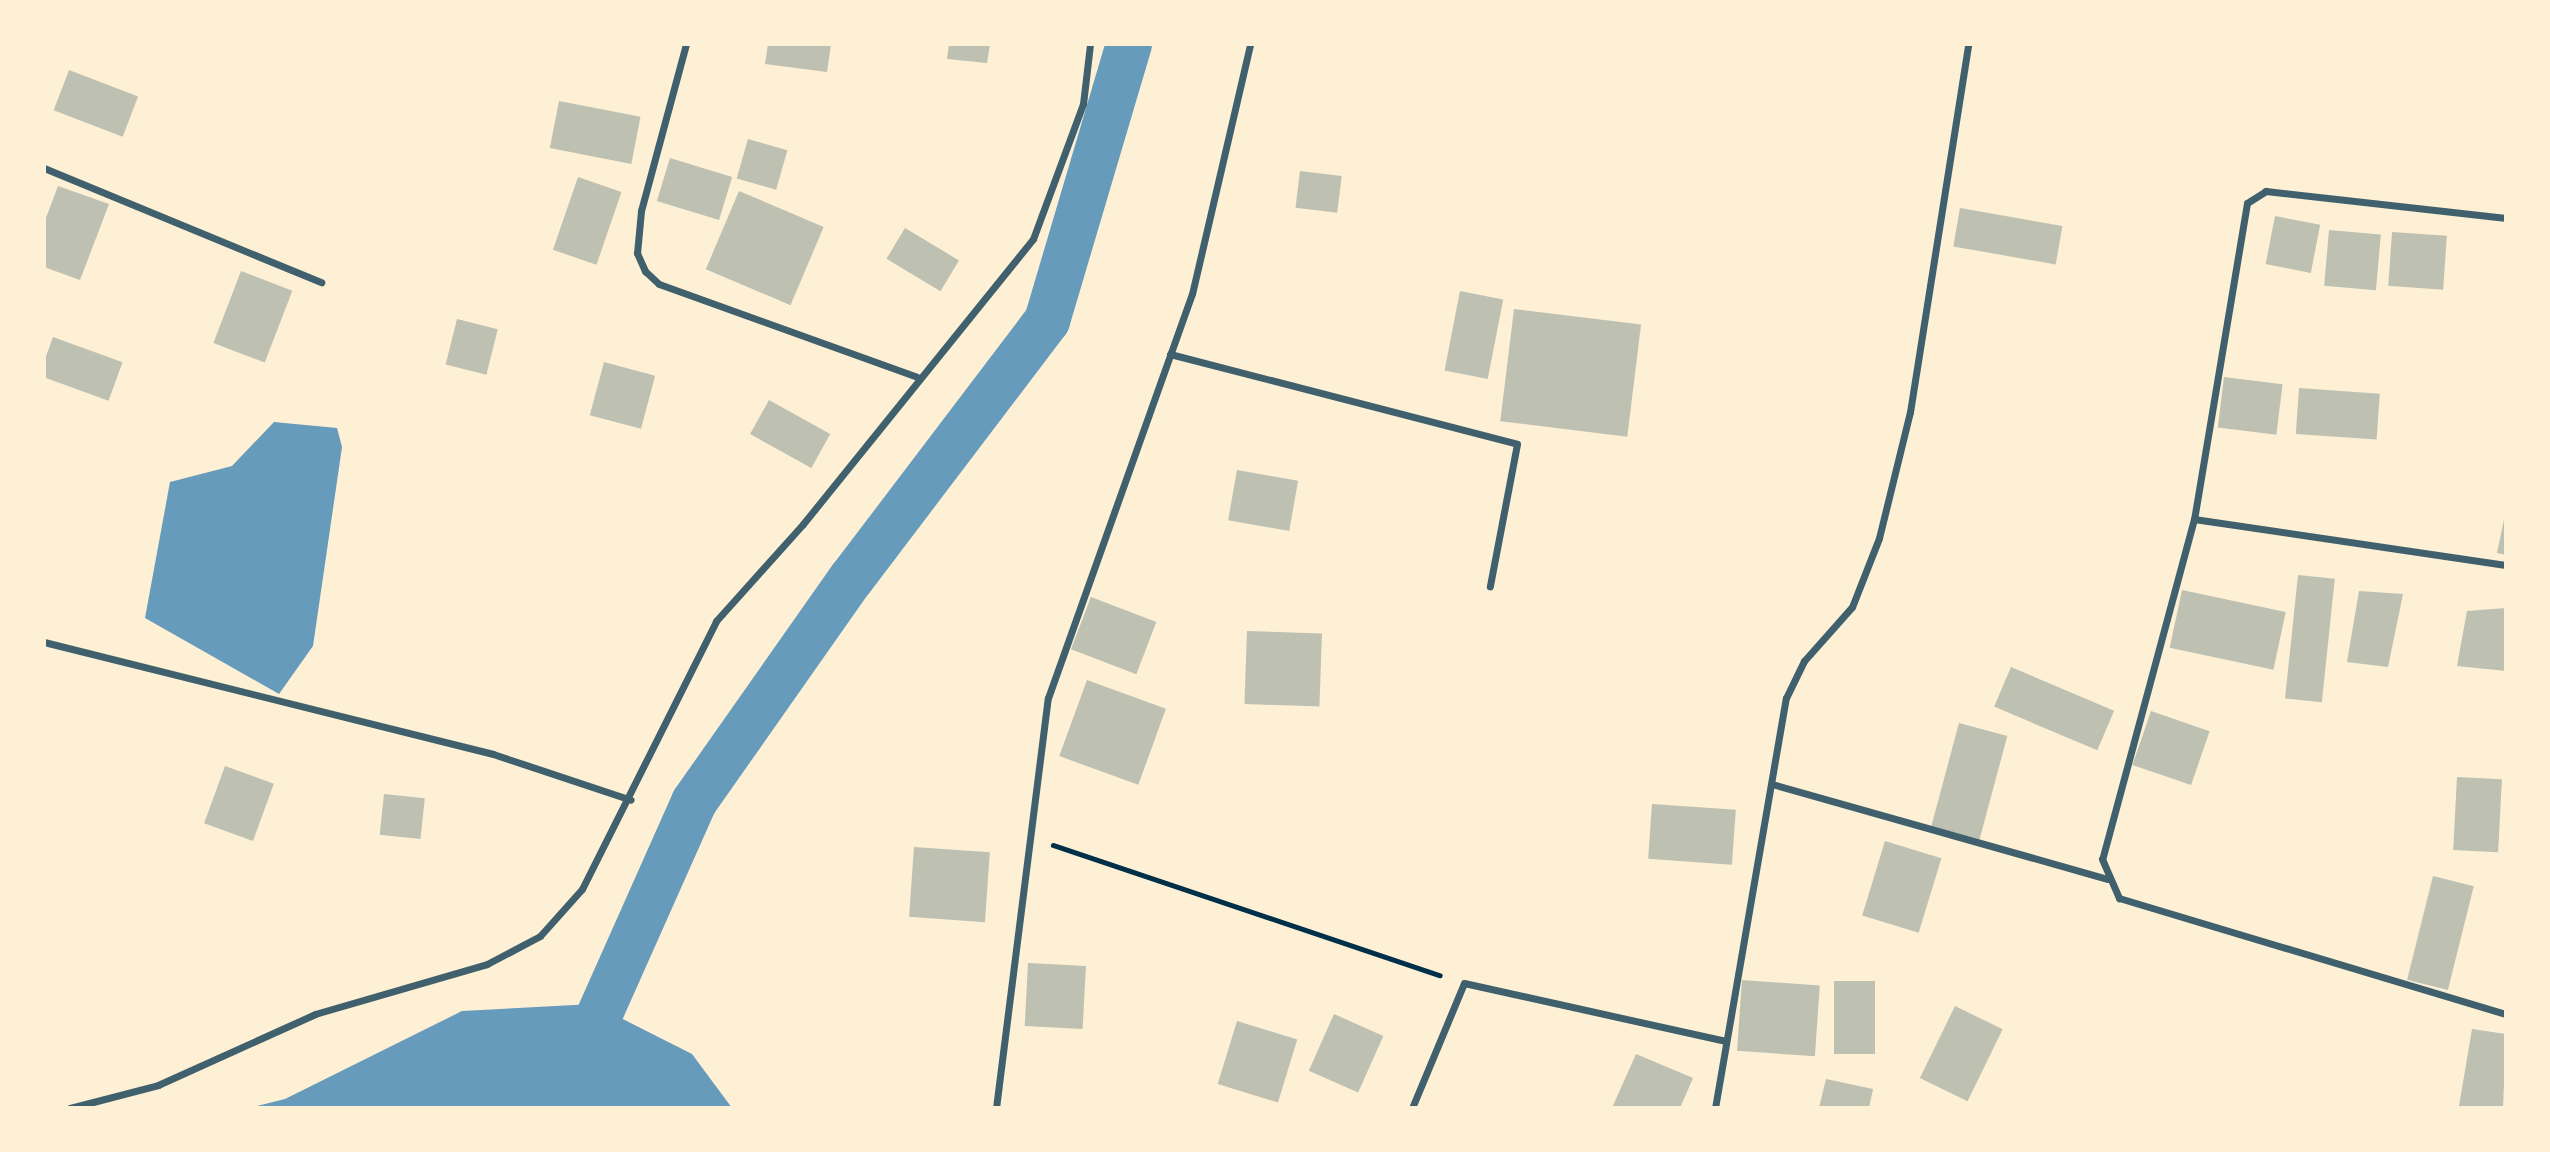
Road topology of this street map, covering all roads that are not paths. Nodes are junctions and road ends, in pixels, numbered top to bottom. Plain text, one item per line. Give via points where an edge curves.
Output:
1 (686, 44) edge
2 (1090, 44) edge
3 (1250, 44) edge
4 (1968, 44) edge
5 (44, 168) edge
6 (2506, 218) edge
7 (321, 282) dead end
8 (1170, 354) junction
9 (917, 377) junction
10 (2194, 519) junction
11 (2506, 565) edge
12 (1490, 586) dead end
13 (44, 642) edge
14 (1772, 784) junction
15 (631, 800) junction
16 (2108, 878) junction
17 (2506, 1014) edge
18 (1724, 1041) junction
19 (70, 1108) edge
20 (996, 1108) edge
21 (1412, 1108) edge
22 (1715, 1108) edge

1 - 9 street via 641,211 637,254 645,271 679,291
2 - 9 street via 1083,104 1033,239
3 - 8 street via 1192,293
4 - 14 street via 1910,412 1878,538 1852,607 1804,661 1786,698
5 - 7 street
6 - 10 street via 2256,194 2242,226
8 - 12 street via 1517,443
8 - 20 street via 1048,698
9 - 15 street via 803,524 716,621
10 - 11 street
10 - 16 street via 2102,859
13 - 15 street via 493,754
14 - 16 street
14 - 18 street
15 - 19 street via 582,889 540,936 487,964 315,1014 158,1085
16 - 17 street via 2119,898
18 - 21 street via 1464,983
18 - 22 street

